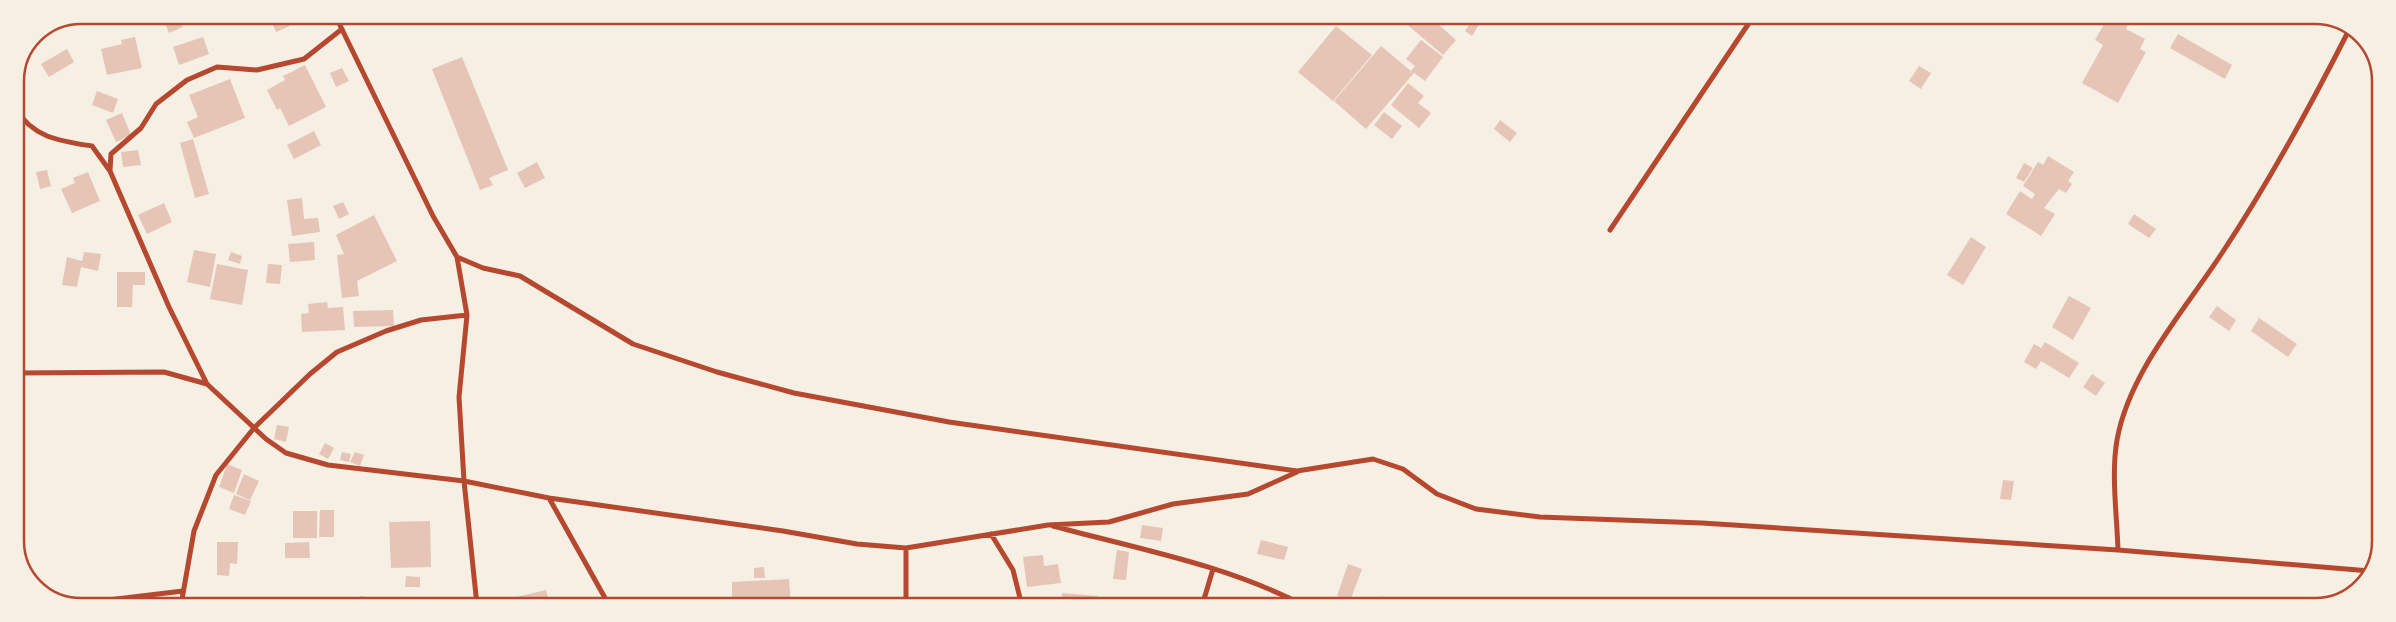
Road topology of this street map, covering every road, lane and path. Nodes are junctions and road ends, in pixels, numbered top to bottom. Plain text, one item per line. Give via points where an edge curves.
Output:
1 (340, 24) edge
2 (1748, 24) edge
3 (342, 29) junction
4 (2347, 34) edge
5 (24, 121) edge
6 (110, 171) junction
7 (1610, 230) dead end
8 (457, 257) junction
9 (467, 315) junction
10 (24, 373) edge
11 (207, 384) junction
12 (254, 428) junction
13 (1297, 471) junction
14 (464, 481) junction
15 (549, 498) junction
16 (1048, 525) junction
17 (991, 534) junction
18 (906, 548) junction
19 (2118, 550) junction
20 (1213, 569) junction
21 (2365, 571) edge
22 (183, 591) junction
23 (124, 598) edge
24 (182, 598) edge
25 (476, 598) edge
26 (605, 598) edge
27 (906, 598) edge
28 (1020, 598) edge
29 (1204, 598) edge
30 (1288, 598) edge

1 - 3 street
2 - 7 street
3 - 6 street via 304,59 257,70 217,67 187,80 156,104 141,128 111,154
3 - 8 street
4 - 19 street via 2311,104 2223,252 2164,338 2126,409 2117,441
5 - 6 street via 36,132 92,146
6 - 11 street via 169,307
8 - 9 street
8 - 13 street via 483,268 520,276 634,344 794,393 949,422
9 - 12 street via 421,320 338,352
9 - 14 street via 459,397
10 - 11 street via 164,372
11 - 12 street
12 - 14 street via 286,453 328,465
12 - 22 street via 216,475 194,531
13 - 16 street via 1248,494 1174,504 1109,522
13 - 19 street via 1373,459 1403,468 1437,494 1476,509 1540,517 1702,523
14 - 15 street
14 - 25 street
15 - 18 street via 857,544
15 - 26 street
16 - 17 street
16 - 20 street
17 - 18 street
17 - 28 street via 1013,570
18 - 27 street
19 - 21 street
20 - 29 street
20 - 30 street
22 - 23 street
22 - 24 street

